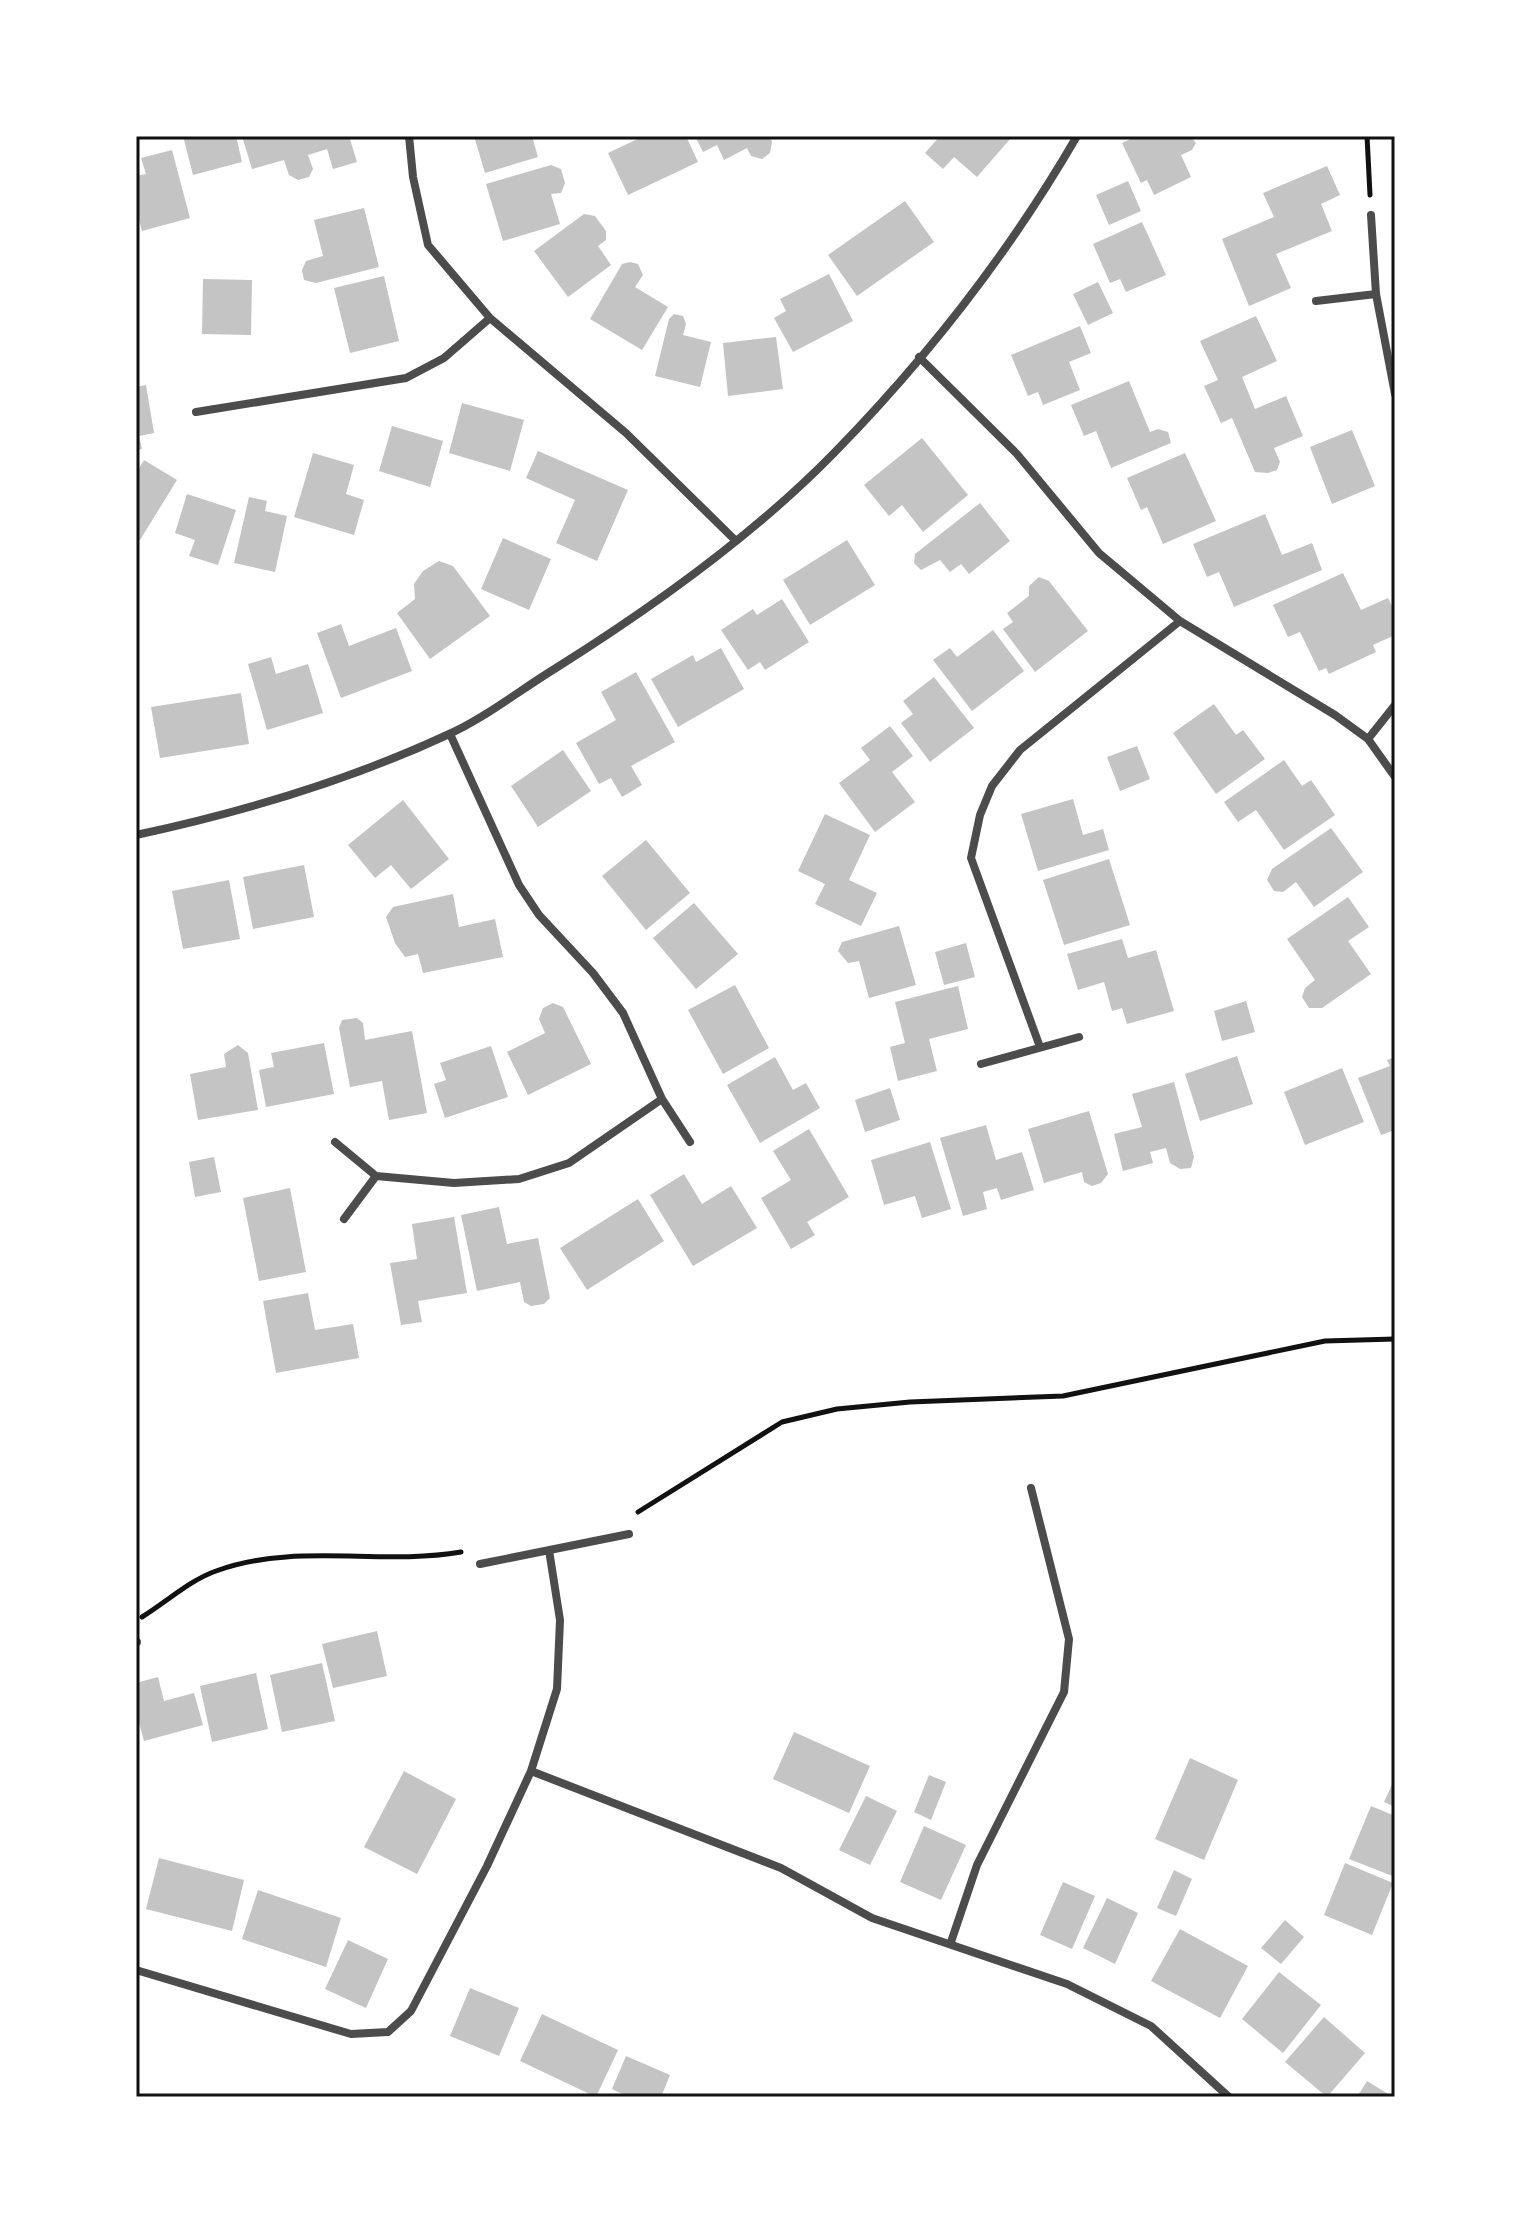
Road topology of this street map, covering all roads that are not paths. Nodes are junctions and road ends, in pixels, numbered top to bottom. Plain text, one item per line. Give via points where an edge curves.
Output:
1 (409, 136) edge
2 (1077, 136) edge
3 (1371, 215) road end
4 (1376, 294) junction
5 (1316, 301) dead end
6 (490, 318) junction
7 (919, 357) junction
8 (1395, 394) edge
9 (196, 412) dead end
10 (736, 541) junction
11 (1180, 621) junction
12 (1395, 705) edge
13 (450, 734) junction
14 (1368, 739) junction
15 (1395, 777) edge
16 (136, 835) edge
17 (1079, 1037) dead end
18 (1040, 1047) junction
19 (981, 1064) dead end
20 (662, 1099) junction
21 (335, 1142) dead end
22 (690, 1142) dead end
23 (376, 1176) junction
24 (344, 1219) dead end
25 (1031, 1488) dead end
26 (629, 1534) dead end
27 (549, 1550) junction
28 (480, 1564) dead end
29 (531, 1771) junction
30 (951, 1942) junction
31 (136, 1970) edge
32 (1229, 2097) edge

1 - 6 street via 428,245
2 - 7 street via 1010,242
3 - 4 street
4 - 5 street
4 - 8 street
6 - 9 street via 444,358 406,378
6 - 10 street via 626,433
7 - 10 street via 833,454
7 - 11 street via 1017,454 1099,553
10 - 13 street via 591,646
11 - 14 street
11 - 18 street via 1020,750 992,786 980,815 971,858
12 - 14 street
13 - 16 street via 303,793
13 - 20 street via 519,885 623,1013
14 - 15 street
17 - 18 street
18 - 19 street
20 - 22 street
20 - 23 street via 569,1163 519,1179 454,1183
21 - 23 street
23 - 24 street
25 - 30 street via 1069,1639 1064,1692 977,1865
26 - 27 street
27 - 28 street
27 - 29 street via 560,1620 557,1689
29 - 30 street via 781,1868 872,1918
29 - 31 street via 411,2011 388,2032 351,2034
30 - 32 street via 1067,1984 1151,2026

